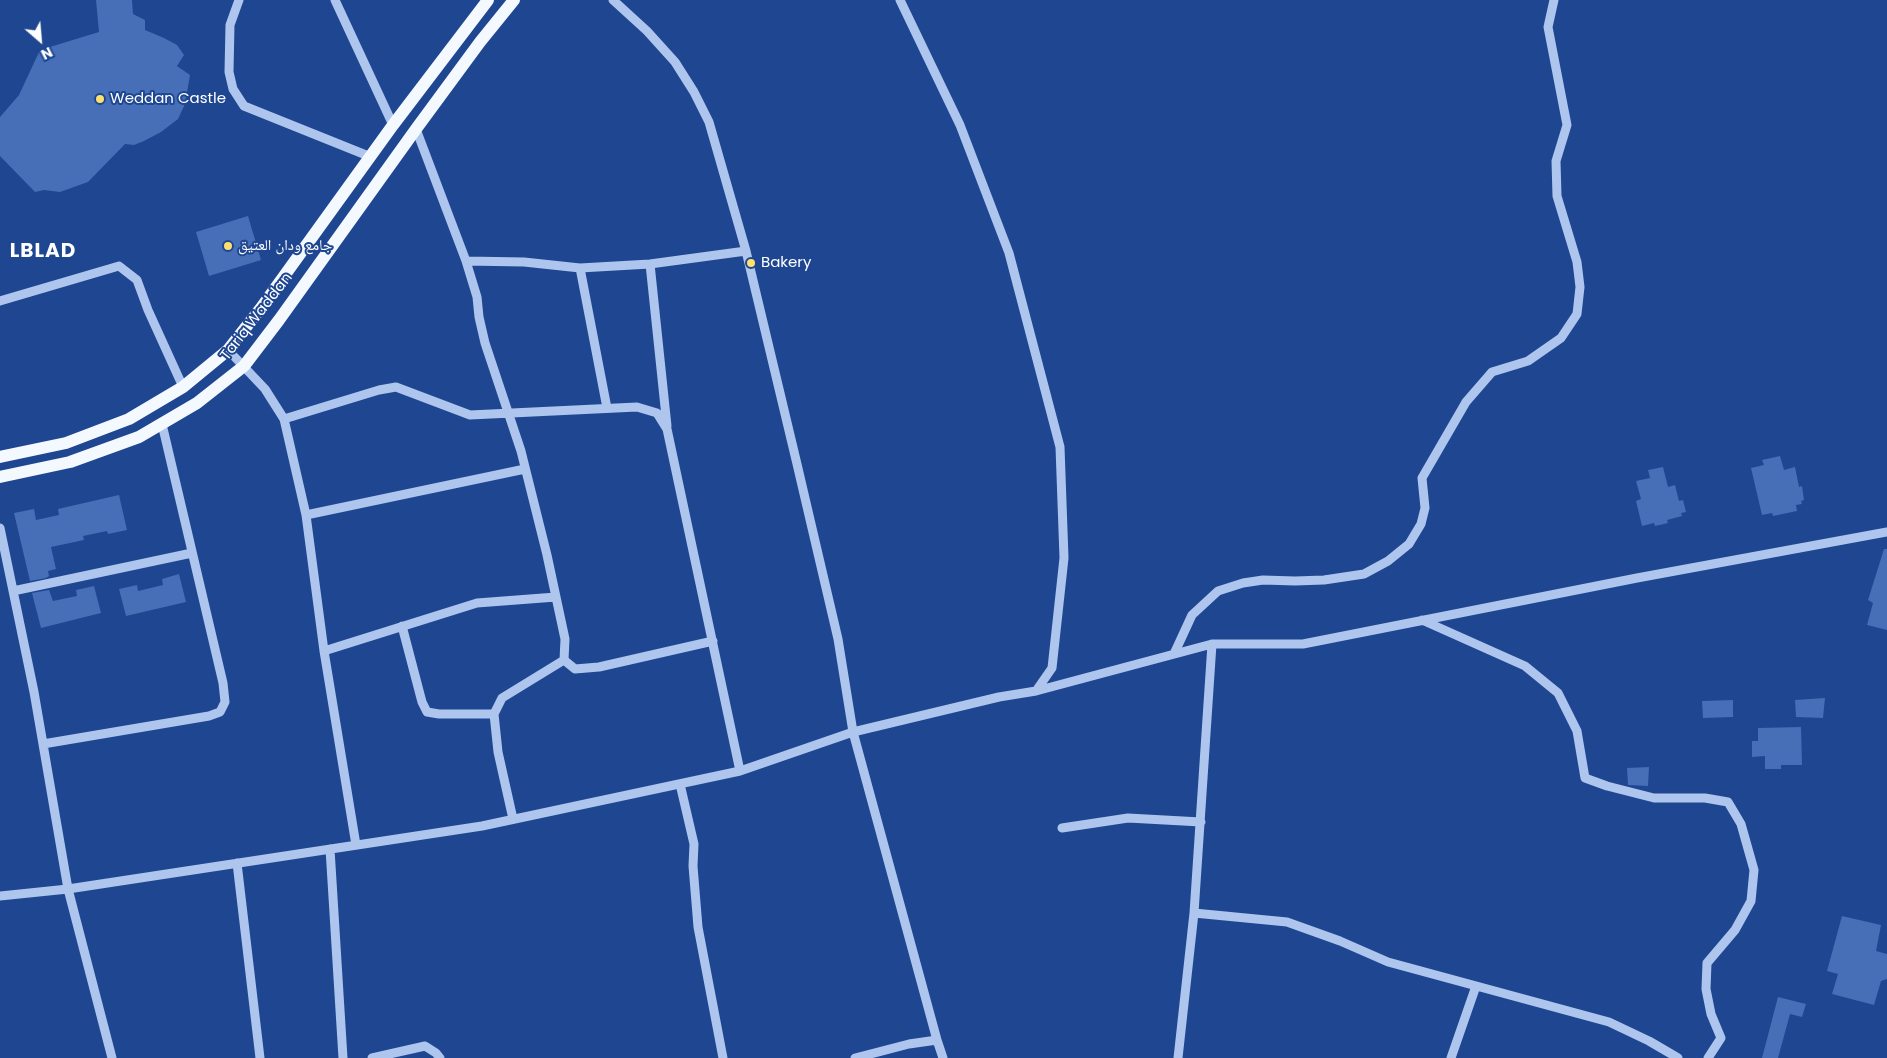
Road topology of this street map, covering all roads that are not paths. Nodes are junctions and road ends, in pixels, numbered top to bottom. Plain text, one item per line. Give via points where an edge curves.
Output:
1 (239, 0) edge
2 (335, 0) edge
3 (488, 0) edge
4 (514, 0) edge
5 (613, 0) edge
6 (900, 0) edge
7 (1554, 0) edge
8 (393, 125) junction
9 (416, 129) junction
10 (371, 156) junction
11 (746, 251) junction
12 (466, 262) junction
13 (650, 264) junction
14 (580, 268) junction
15 (0, 300) edge
16 (228, 350) junction
17 (244, 366) junction
18 (183, 387) junction
19 (606, 408) junction
20 (508, 412) junction
21 (284, 419) junction
22 (162, 424) junction
23 (667, 429) junction
24 (0, 457) edge
25 (525, 469) junction
26 (0, 477) edge
27 (306, 515) junction
28 (0, 528) edge
29 (1887, 532) edge
30 (192, 554) junction
31 (13, 591) junction
32 (556, 597) junction
33 (1422, 620) junction
34 (402, 626) junction
35 (712, 642) junction
36 (1212, 644) junction
37 (324, 651) junction
38 (1174, 654) junction
39 (564, 660) junction
40 (1036, 691) junction
41 (494, 714) junction
42 (853, 732) junction
43 (43, 744) junction
44 (740, 771) junction
45 (680, 784) junction
46 (513, 819) junction
47 (1200, 822) junction
48 (1062, 828) dead end
49 (356, 845) junction
50 (330, 849) junction
51 (237, 863) junction
52 (68, 889) junction
53 (0, 896) edge
54 (1194, 913) junction
55 (1476, 986) junction
56 (937, 1040) junction
57 (112, 1058) edge
58 (260, 1058) edge
59 (343, 1058) edge
60 (372, 1058) edge
61 (440, 1058) edge
62 (723, 1058) edge
63 (855, 1058) edge
64 (943, 1058) edge
65 (1178, 1058) edge
66 (1452, 1058) edge
67 (1678, 1058) edge
68 (1708, 1058) edge

1 - 10 street via 230,25 229,72 233,90 244,106
2 - 8 street
3 - 8 main road, Tariq Waddan
4 - 9 main road, Tariq Waddan
5 - 11 street via 676,62 694,92 709,122
6 - 40 street via 960,125 1009,253 1060,447 1064,558 1052,668
7 - 38 street via 1548,27 1567,125 1556,161 1557,196 1577,262 1580,287 1577,314 1560,338 1528,362 1492,372 1466,402 1422,478 1425,508 1421,524 1409,544 1364,574 1324,580 1263,580 1218,591 1192,615
8 - 10 main road, Tariq Waddan
9 - 12 street
9 - 17 main road, Tariq Waddan
10 - 16 main road, Tariq Waddan
11 - 13 street
11 - 42 street via 838,639
12 - 14 street via 524,262
12 - 20 street via 477,297 485,343
13 - 14 street
13 - 23 street
14 - 19 street
15 - 18 street via 118,266 137,280
16 - 17 street
16 - 18 main road, Tariq Waddan
17 - 21 street via 265,389
17 - 22 main road, Tariq Waddan via 197,403
18 - 24 main road, Tariq Waddan via 129,419 75,440
19 - 20 street
19 - 23 street via 637,407 657,413
20 - 21 street via 470,415 396,387
20 - 25 street
21 - 27 street
22 - 26 main road, Tariq Waddan via 138,437 70,462
22 - 30 street
23 - 35 street
25 - 27 street
25 - 32 street
27 - 37 street
28 - 31 street
29 - 33 street
30 - 31 street
30 - 43 street via 223,683 225,702 220,712
31 - 43 street
32 - 34 street via 477,603
32 - 39 street via 565,639
33 - 36 street via 1303,644
33 - 68 street via 1525,666 1558,693 1577,731 1585,778 1654,798 1705,798 1728,802 1741,824 1754,870 1751,901 1735,930 1707,963 1706,989 1711,1014 1721,1038
34 - 37 street
34 - 41 street via 427,712
35 - 39 street via 599,667 575,668
35 - 44 street
36 - 38 street
36 - 47 street
37 - 49 street
38 - 40 street
39 - 41 street via 502,698
40 - 42 street
41 - 46 street via 498,752
42 - 44 street
42 - 56 street
43 - 52 street
44 - 45 street
45 - 46 street
45 - 62 street via 694,844 698,927
46 - 49 street
47 - 48 street via 1128,818
47 - 54 street
49 - 50 street
50 - 51 street
50 - 59 street
51 - 52 street
51 - 58 street
52 - 53 street
52 - 57 street
54 - 55 street via 1287,922 1388,962
54 - 65 street
55 - 66 street
55 - 67 street via 1609,1022
56 - 63 street
56 - 64 street
60 - 61 street via 425,1046

